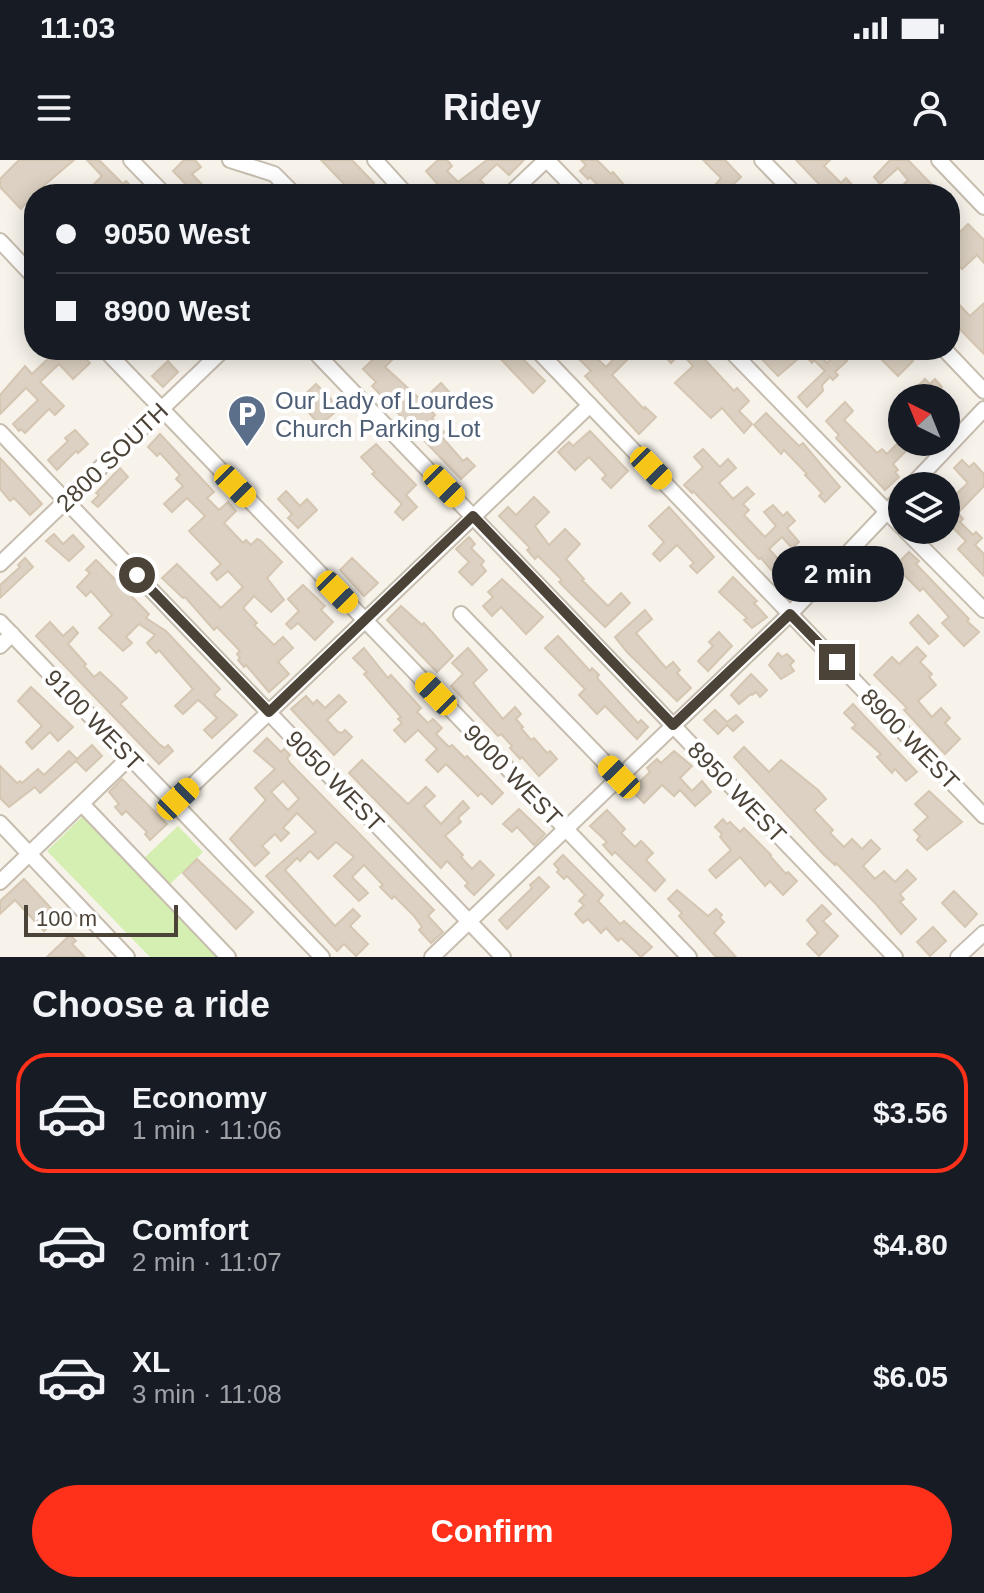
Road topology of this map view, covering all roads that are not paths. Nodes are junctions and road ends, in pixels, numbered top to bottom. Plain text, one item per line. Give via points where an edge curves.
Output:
1 (131, 160) edge
2 (230, 160) edge
3 (375, 160) edge
4 (546, 160) edge
5 (762, 160) edge
6 (939, 160) edge
7 (154, 184) edge
8 (284, 184) edge
9 (398, 184) edge
10 (521, 184) edge
11 (570, 184) edge
12 (785, 184) edge
13 (984, 207) edge
14 (0, 241) edge
15 (24, 266) edge
16 (115, 360) edge
17 (213, 360) edge
18 (323, 360) edge
19 (547, 360) edge
20 (740, 360) edge
21 (955, 360) edge
22 (984, 391) edge
23 (590, 405) junction
24 (162, 409) junction
25 (984, 409) edge
26 (0, 432) edge
27 (924, 472) edge
28 (66, 501) junction
29 (887, 512) joint
30 (473, 516) junction
31 (918, 544) edge
32 (0, 564) edge
33 (984, 610) edge
34 (461, 614) dead end
35 (790, 614) junction
36 (365, 620) junction
37 (0, 622) edge
38 (12, 634) junction
39 (0, 646) edge
40 (269, 712) junction
41 (673, 725) junction
42 (130, 757) junction
43 (619, 777) junction
44 (174, 803) junction
45 (82, 804) junction
46 (984, 816) edge
47 (0, 823) edge
48 (566, 829) junction
49 (29, 854) junction
50 (0, 882) edge
51 (469, 922) junction
52 (984, 933) edge
53 (127, 957) edge
54 (228, 957) edge
55 (322, 957) edge
56 (432, 957) edge
57 (503, 957) edge
58 (689, 957) edge
59 (895, 957) edge
60 (958, 957) edge

1 - 7 street
2 - 8 street via 274,174
3 - 9 street
4 - 10 street
4 - 11 street
5 - 12 street
6 - 13 street
14 - 15 street
16 - 24 street, 9000 WEST
17 - 24 street, 2800 SOUTH
18 - 30 street, 8950 WEST
19 - 23 street, 8900 WEST
20 - 29 street
21 - 22 street
23 - 30 street
23 - 35 street, 8900 WEST
24 - 28 street, 2800 SOUTH
24 - 36 street, 9000 WEST
25 - 27 street
26 - 28 street, 9050 WEST
28 - 32 street, 2800 SOUTH
28 - 40 street, 9050 WEST
29 - 35 street
30 - 36 street
30 - 41 street, 8950 WEST
31 - 33 street
34 - 43 street
35 - 41 street
35 - 46 street, 8900 WEST
36 - 40 street
36 - 48 street, 9000 WEST
37 - 38 street, 9100 WEST
38 - 39 street
38 - 42 street, 9100 WEST
40 - 44 street
40 - 51 street, 9050 WEST
41 - 43 street
41 - 59 street, 8950 WEST
42 - 44 street, 9100 WEST
42 - 45 street
43 - 48 street
44 - 55 street, 9100 WEST
45 - 49 street
45 - 54 street
47 - 49 street
48 - 51 street
48 - 58 street, 9000 WEST
49 - 50 street
49 - 53 street
51 - 56 street
51 - 57 street, 9050 WEST
52 - 60 street

